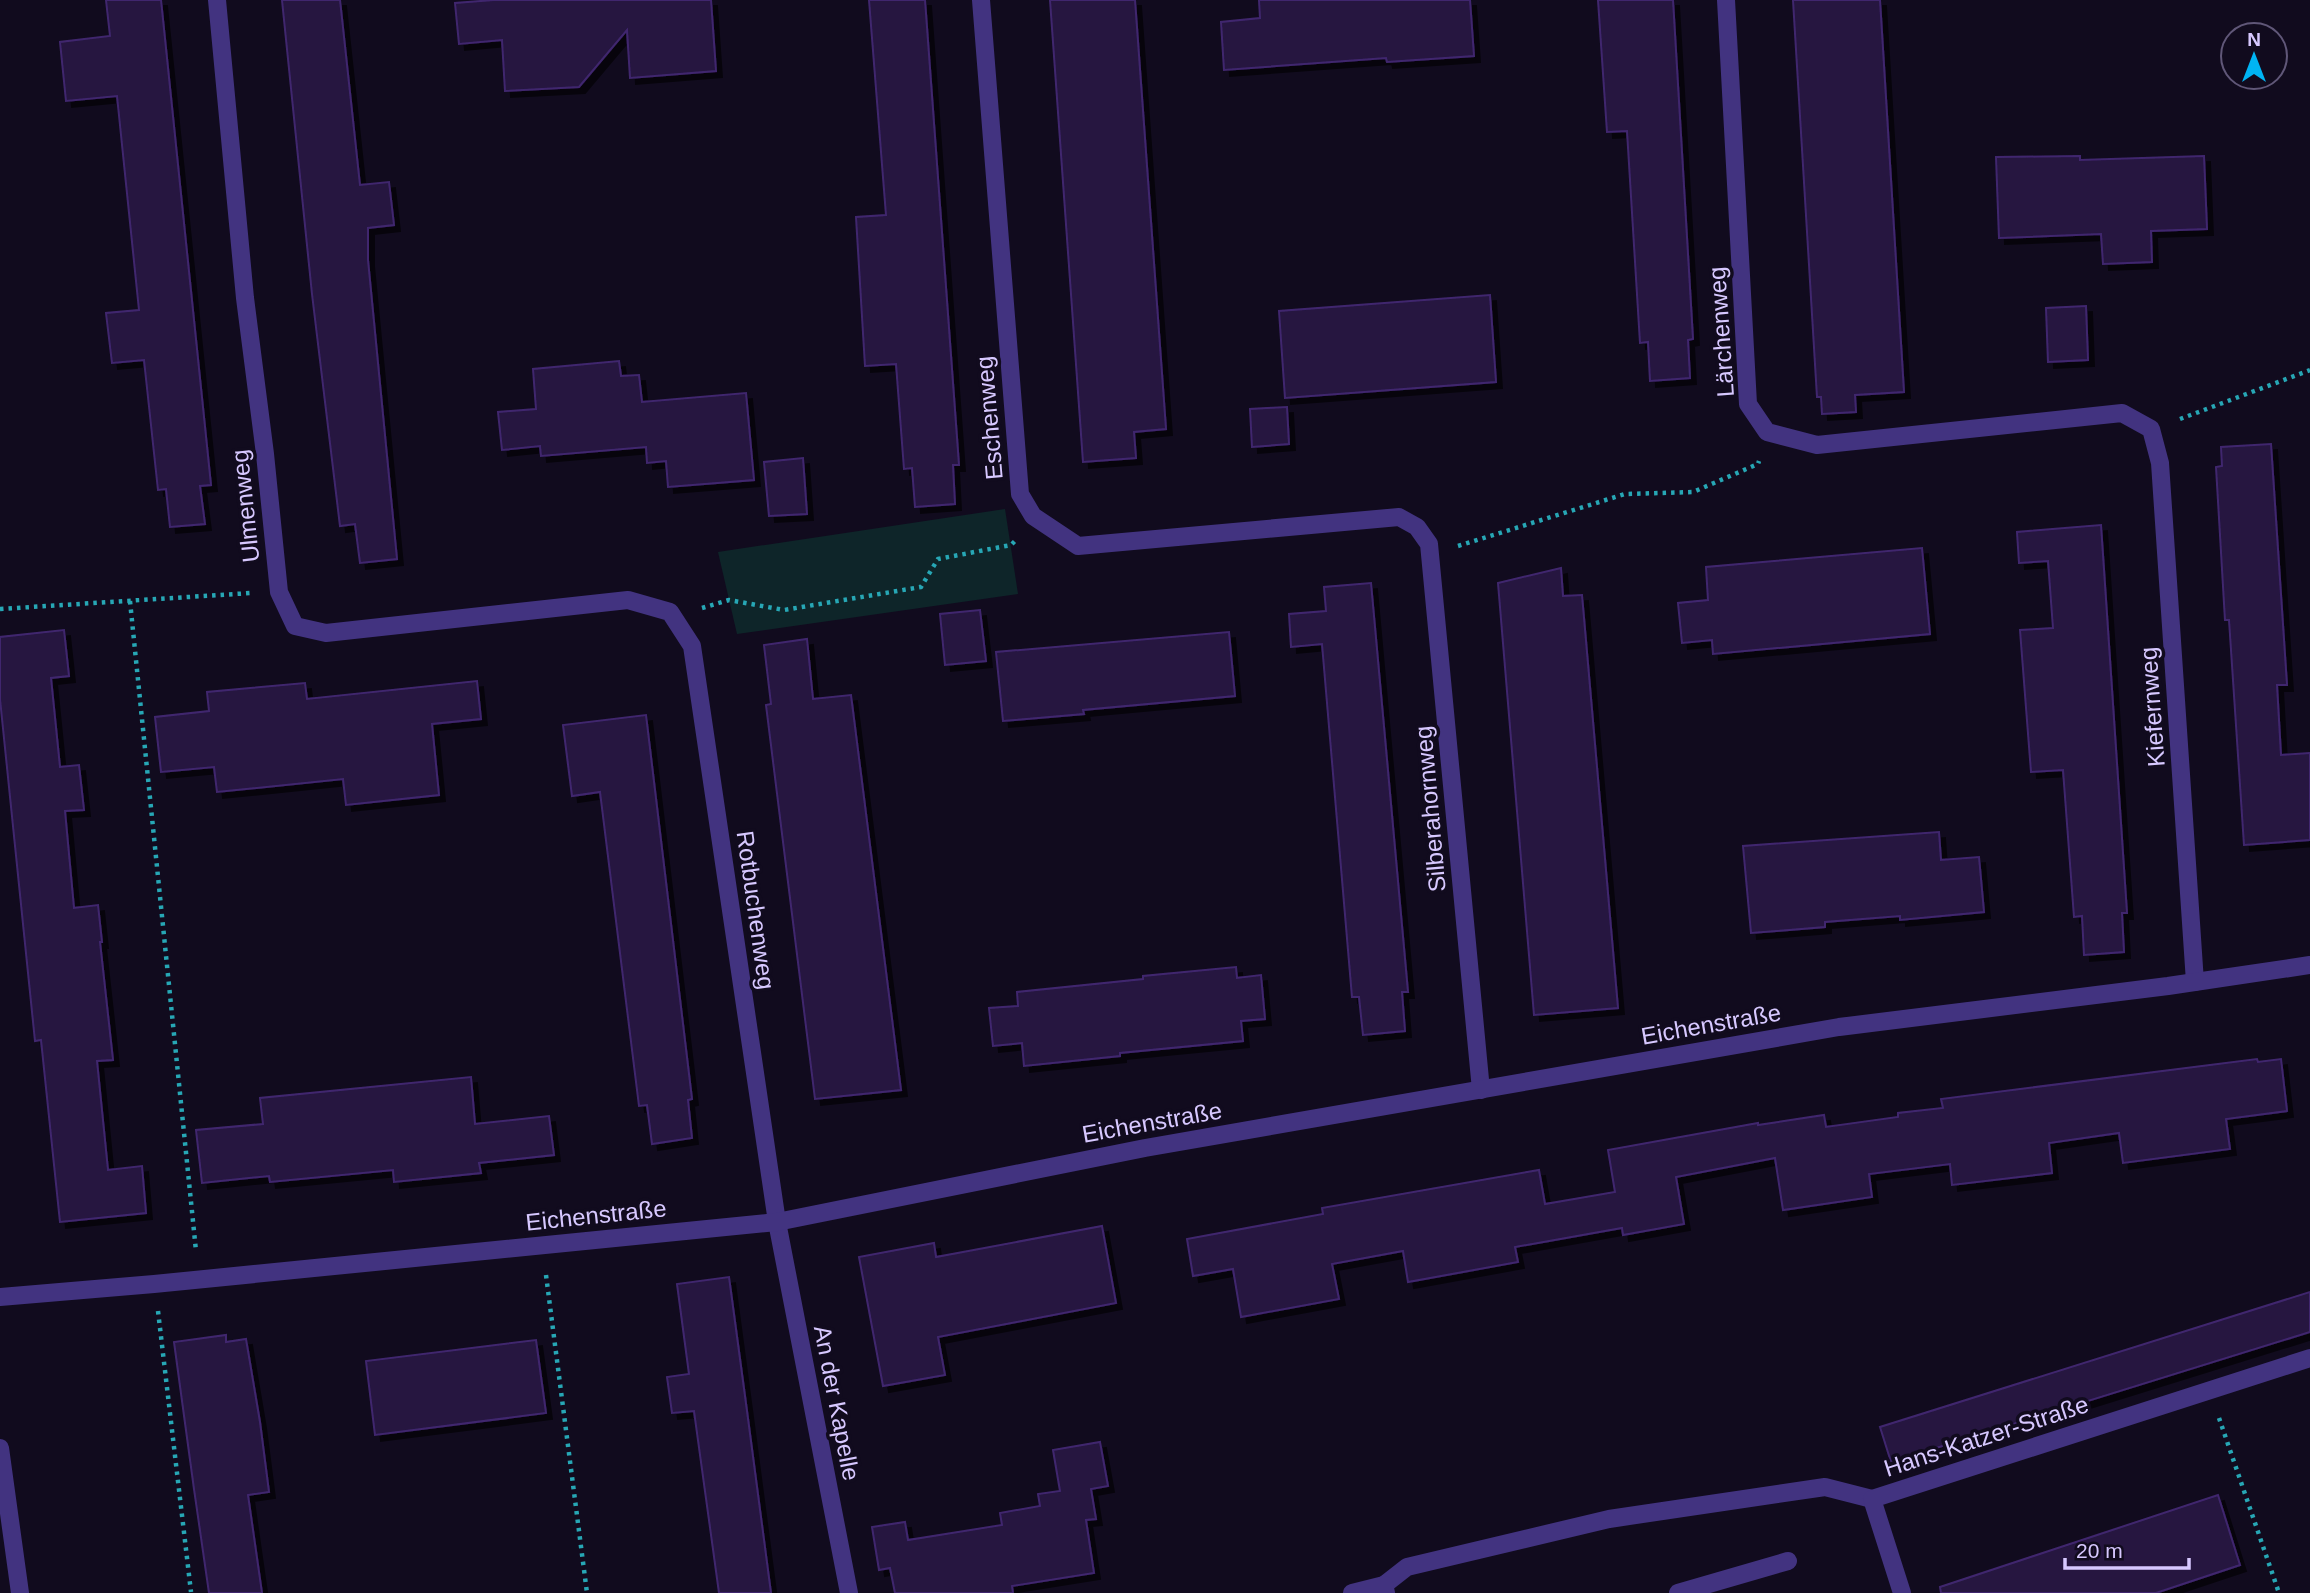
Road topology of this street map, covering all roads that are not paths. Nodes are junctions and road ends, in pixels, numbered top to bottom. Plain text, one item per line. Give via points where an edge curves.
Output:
1 (217, 0) edge
2 (981, 0) edge
3 (1726, 0) edge
4 (2151, 429) joint
5 (1417, 527) joint
6 (670, 612) joint
7 (2310, 965) edge
8 (2195, 982) junction
9 (1481, 1090) junction
10 (777, 1222) junction
11 (0, 1297) edge
12 (2310, 1358) edge
13 (0, 1448) edge
14 (3, 1491) edge
15 (1872, 1499) junction
16 (1788, 1561) dead end
17 (1385, 1589) edge
18 (20, 1593) edge
19 (849, 1593) edge
20 (1352, 1593) edge
21 (1678, 1593) edge
22 (1902, 1593) edge

1 - 6 street, Ulmenweg via 279,592 295,626 326,633 628,600
2 - 5 street, Eschenweg via 1020,494 1033,516 1077,546 1399,517
3 - 4 street, Lärchenweg via 1748,404 1767,432 1817,445 2122,413
4 - 8 street, Kiefernweg via 2160,463
5 - 9 street, Silberahornweg via 1429,544
6 - 10 street, Rotbuchenweg via 692,646
7 - 8 street, Eichenstraße
8 - 9 street, Eichenstraße via 1839,1027
9 - 10 street, Eichenstraße via 1145,1148
10 - 11 street, Eichenstraße
10 - 19 street, An der Kapelle
12 - 15 street, Hans-Katzer-Straße
13 - 14 street
14 - 18 street
15 - 17 street via 1825,1487 1609,1519 1407,1567
15 - 22 street, Hans-Katzer-Straße
16 - 21 street
17 - 20 street

